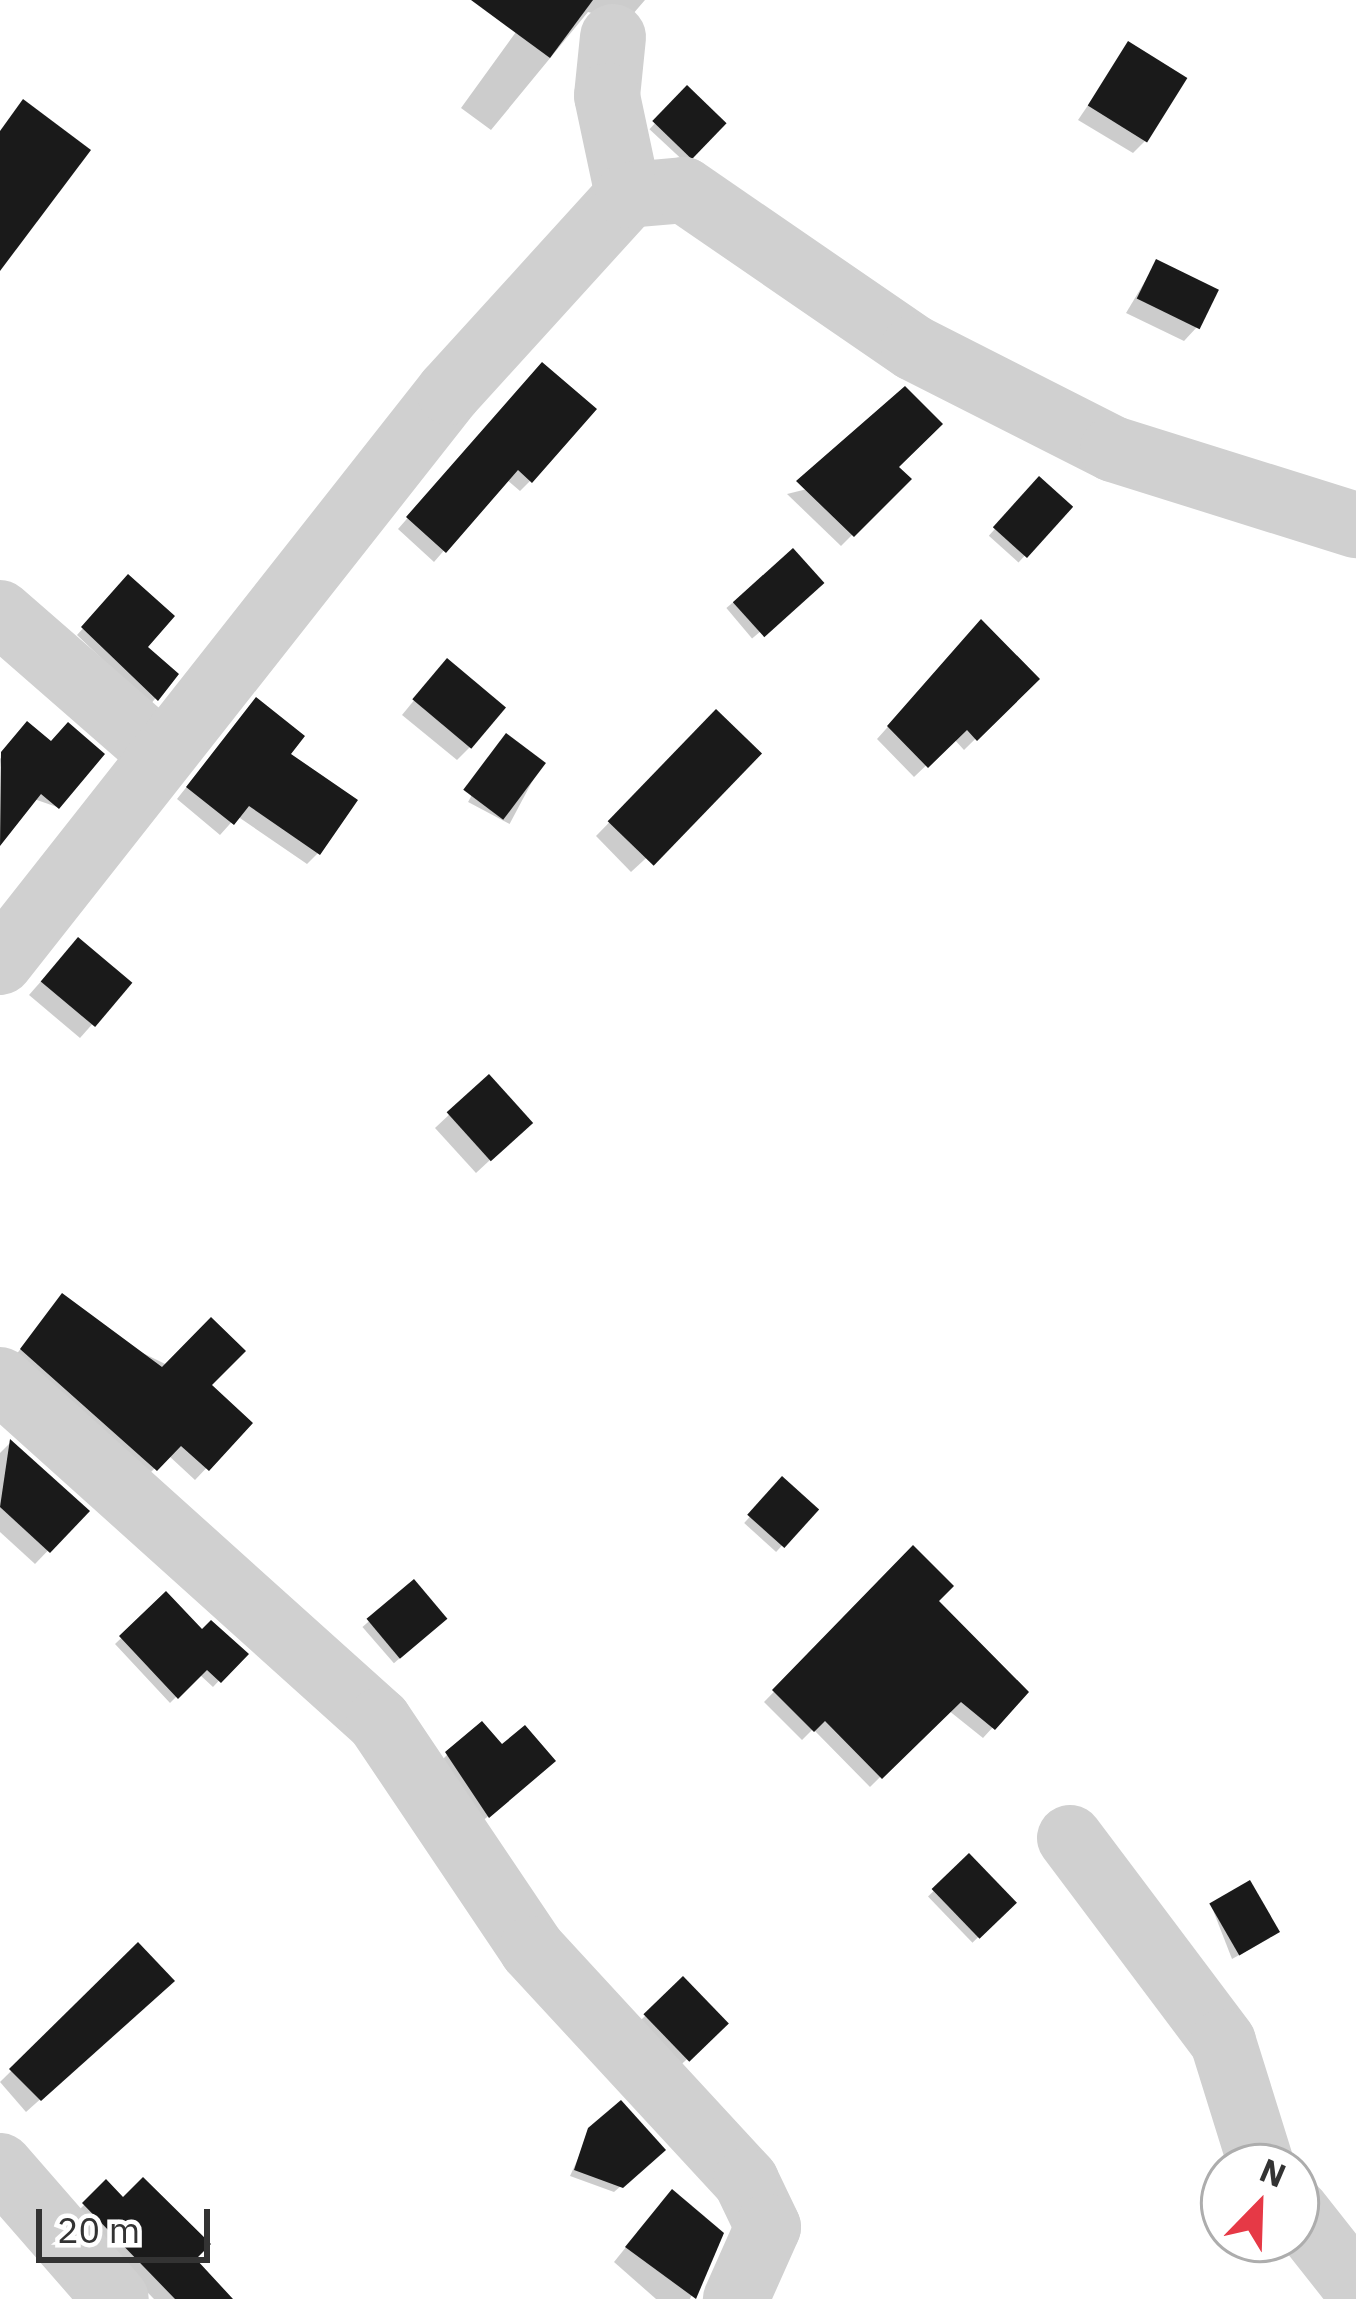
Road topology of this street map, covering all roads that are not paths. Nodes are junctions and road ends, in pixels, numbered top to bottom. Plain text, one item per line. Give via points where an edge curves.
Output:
1 (613, 37) dead end
2 (628, 195) junction
3 (1356, 525) edge
4 (0, 613) edge
5 (157, 750) junction
6 (0, 962) edge
7 (0, 1380) edge
8 (1070, 1838) dead end
9 (1255, 2143) edge
10 (0, 2166) edge
11 (1320, 2241) edge
12 (1356, 2287) edge
13 (116, 2299) edge
14 (736, 2299) edge

1 - 2 street via 607,96
2 - 3 street via 684,190 914,348 1113,449 1291,513
2 - 5 street via 534,290
4 - 5 street
5 - 6 street
7 - 14 street via 379,1721 532,1949 746,2181 768,2227
8 - 9 street via 1223,2042
10 - 13 street
11 - 12 street

